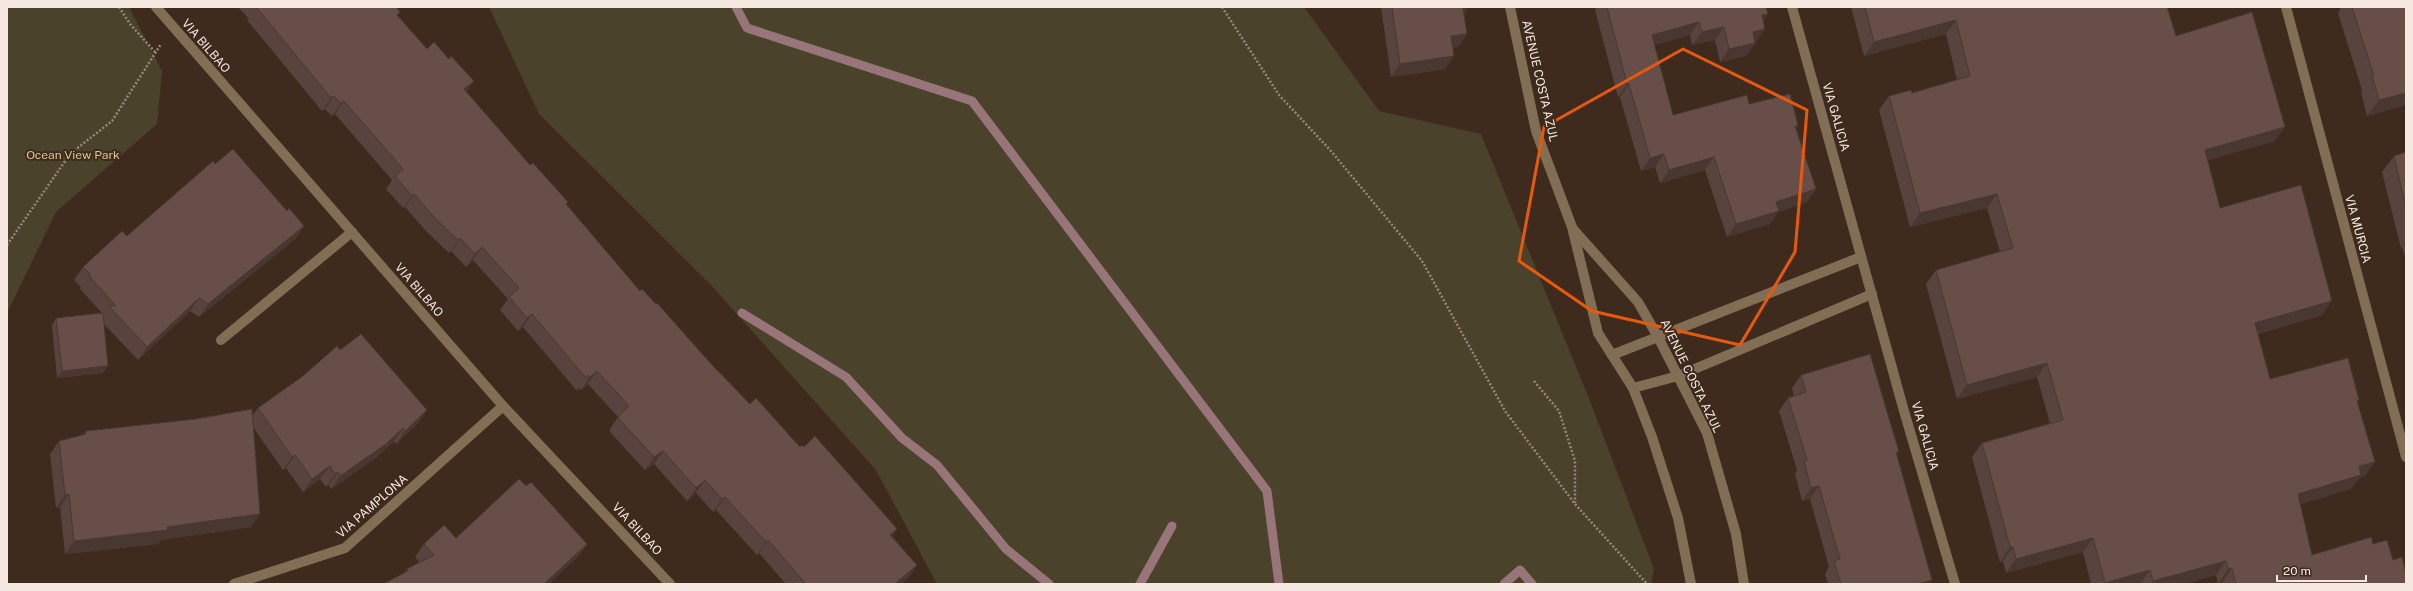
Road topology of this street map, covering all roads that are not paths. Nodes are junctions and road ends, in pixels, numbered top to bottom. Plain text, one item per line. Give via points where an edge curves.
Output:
1 (156, 7) edge
2 (1510, 7) edge
3 (1792, 7) edge
4 (2286, 7) edge
5 (1572, 227) junction
6 (352, 232) junction
7 (1861, 257) junction
8 (1872, 294) junction
9 (1658, 337) junction
10 (221, 340) dead end
11 (1612, 355) junction
12 (1678, 376) junction
13 (1633, 388) junction
14 (503, 406) junction
15 (2406, 457) edge
16 (234, 584) edge
17 (670, 584) edge
18 (1691, 584) edge
19 (1744, 584) edge
20 (1955, 584) edge

1 - 6 street, VIA BILBAO
2 - 5 street, AVENUE COSTA AZUL via 1536,131
3 - 7 street, VIA GALICIA
4 - 15 street, VIA MURCIA
5 - 9 street, AVENUE COSTA AZUL via 1638,302
5 - 11 street, AVENUE COSTA AZUL via 1598,333
6 - 10 street
6 - 14 street, VIA BILBAO
7 - 8 street, VIA GALICIA
7 - 9 street
8 - 12 street
8 - 20 street, VIA GALICIA
9 - 11 street
9 - 12 street, AVENUE COSTA AZUL
11 - 13 street, AVENUE COSTA AZUL
12 - 13 street
12 - 19 street, AVENUE COSTA AZUL via 1707,433 1736,534
13 - 18 street, AVENUE COSTA AZUL via 1678,518
14 - 16 street, VIA PAMPLONA via 345,548
14 - 17 street, VIA BILBAO

